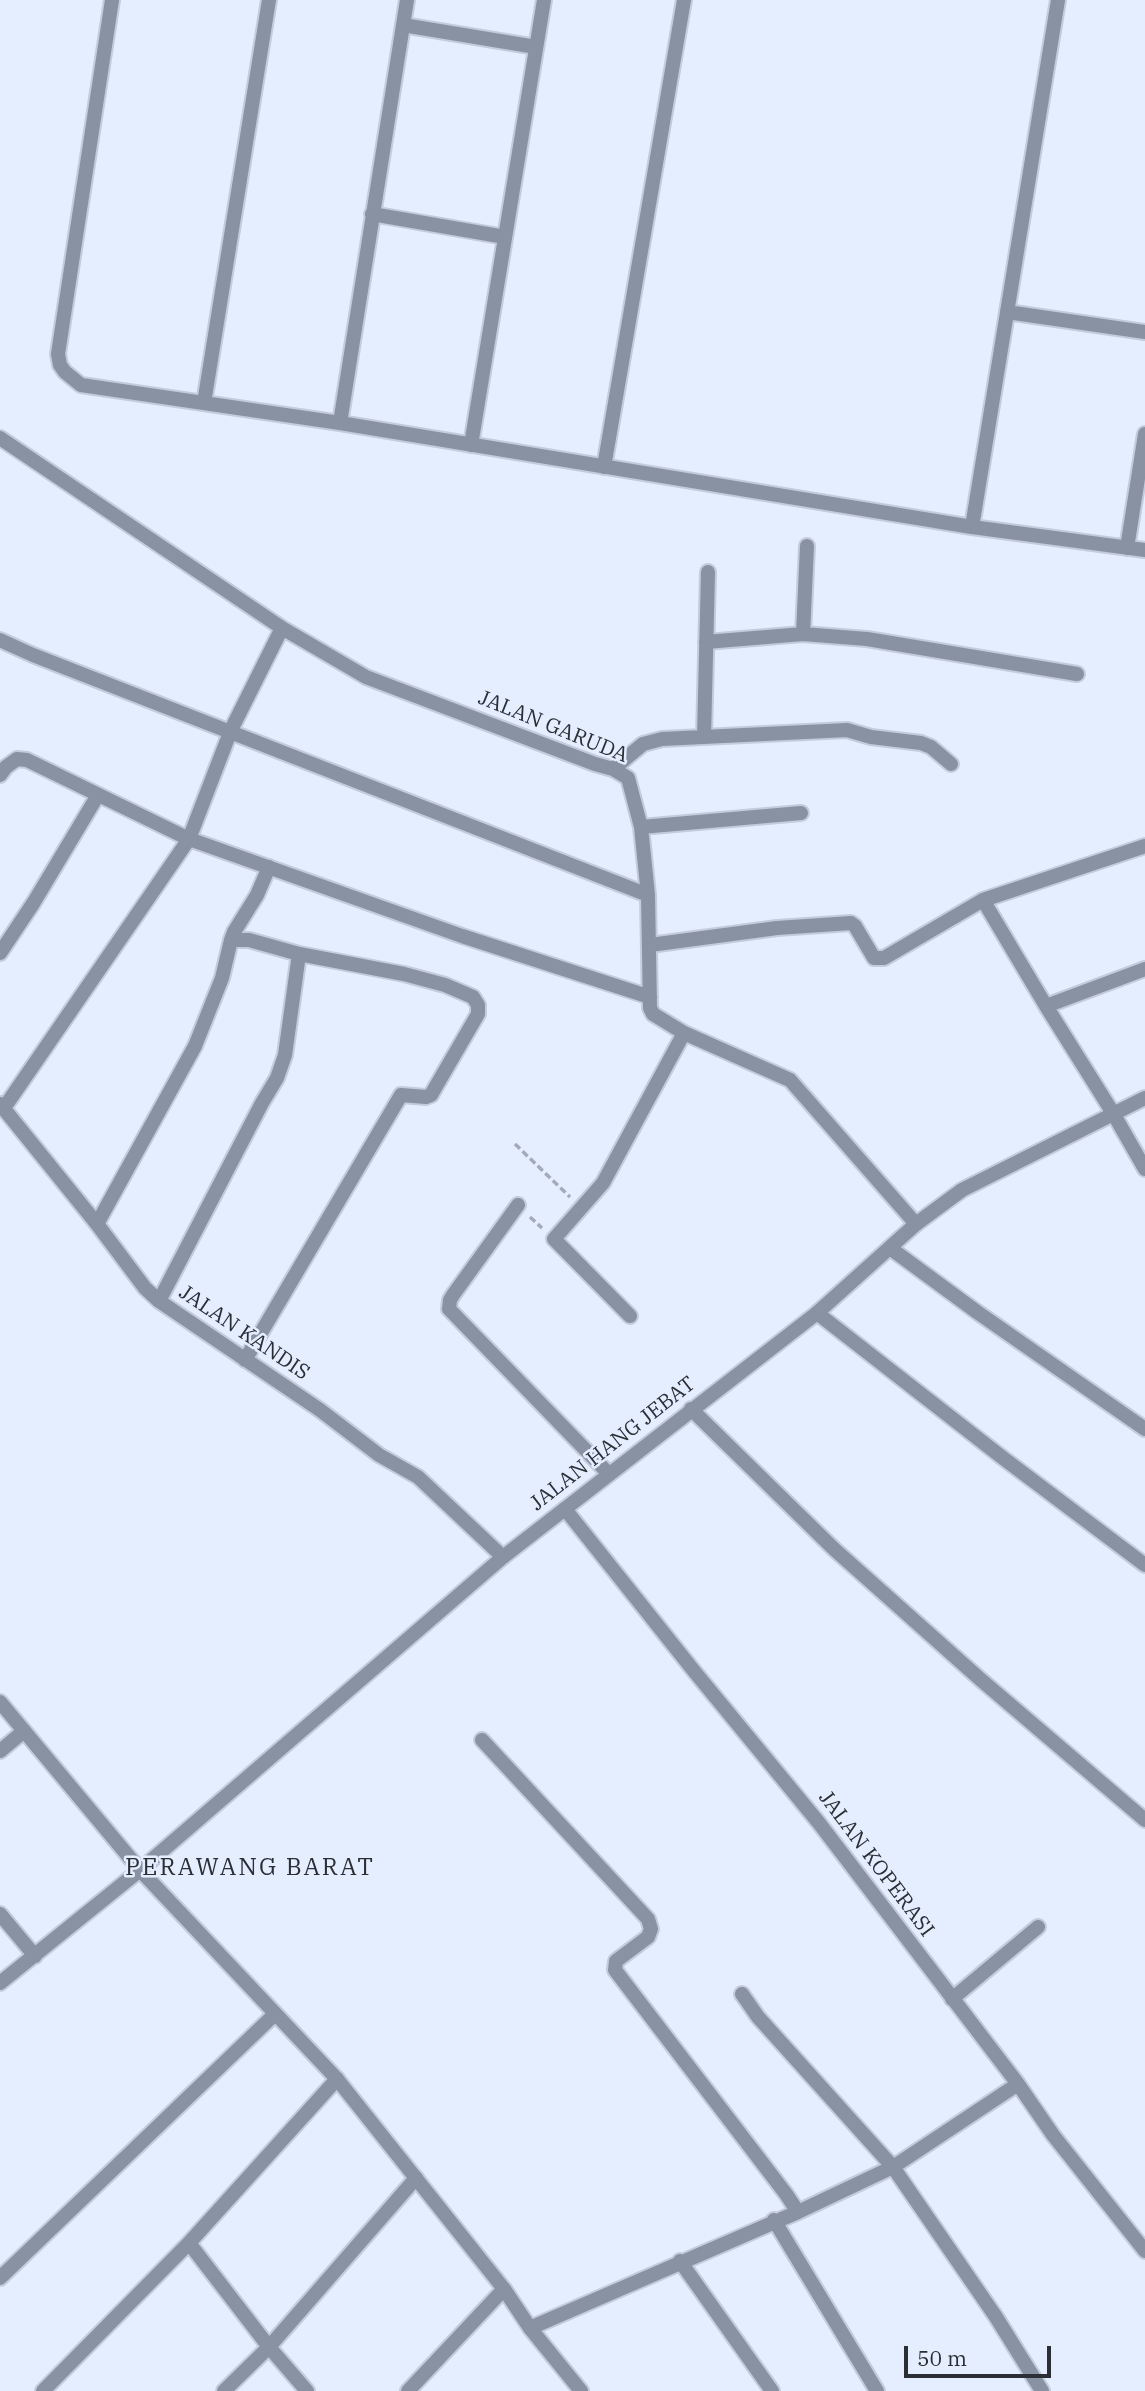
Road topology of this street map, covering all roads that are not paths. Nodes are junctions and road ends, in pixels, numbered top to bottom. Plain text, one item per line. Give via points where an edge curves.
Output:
1 (112, 0) edge
2 (269, 0) edge
3 (407, 0) edge
4 (544, 0) edge
5 (684, 0) edge
6 (1058, 0) edge
7 (403, 25) junction
8 (536, 47) junction
9 (372, 215) junction
10 (505, 236) junction
11 (1007, 312) junction
12 (1145, 331) edge
13 (204, 403) junction
14 (340, 423) junction
15 (1145, 434) edge
16 (0, 438) edge
17 (471, 445) junction
18 (604, 467) junction
19 (972, 527) junction
20 (807, 546) dead end
21 (1127, 548) junction
22 (1145, 550) edge
23 (708, 572) dead end
24 (282, 628) junction
25 (803, 634) junction
26 (0, 640) edge
27 (706, 642) junction
28 (1077, 674) dead end
29 (230, 730) junction
30 (704, 737) junction
31 (951, 764) dead end
32 (612, 769) junction
33 (0, 775) edge
34 (97, 796) junction
35 (801, 813) dead end
36 (640, 827) junction
37 (189, 839) junction
38 (1145, 846) edge
39 (269, 867) junction
40 (648, 895) junction
41 (983, 900) junction
42 (231, 940) junction
43 (650, 944) junction
44 (0, 953) edge
45 (299, 954) junction
46 (1145, 969) edge
47 (650, 996) junction
48 (1046, 1006) junction
49 (684, 1033) junction
50 (1145, 1098) edge
51 (2, 1106) edge
52 (1113, 1113) junction
53 (1145, 1169) edge
54 (518, 1205) road end
55 (97, 1224) junction
56 (916, 1224) junction
57 (890, 1248) junction
58 (159, 1301) junction
59 (817, 1313) junction
60 (629, 1316) dead end
61 (245, 1360) junction
62 (691, 1409) junction
63 (1145, 1429) edge
64 (609, 1474) junction
65 (565, 1509) junction
66 (503, 1557) junction
67 (1145, 1565) edge
68 (0, 1702) edge
69 (24, 1731) junction
70 (482, 1740) dead end
71 (0, 1751) edge
72 (1145, 1819) edge
73 (139, 1870) junction
74 (0, 1914) edge
75 (1038, 1927) dead end
76 (35, 1956) junction
77 (0, 1983) edge
78 (742, 1994) dead end
79 (952, 1999) junction
80 (275, 2014) junction
81 (337, 2079) junction
82 (1018, 2084) junction
83 (893, 2168) junction
84 (416, 2178) junction
85 (797, 2212) junction
86 (774, 2220) junction
87 (189, 2242) junction
88 (1144, 2250) edge
89 (680, 2261) junction
90 (0, 2277) edge
91 (504, 2289) junction
92 (530, 2328) junction
93 (269, 2347) junction
94 (43, 2391) edge
95 (224, 2391) edge
96 (307, 2391) edge
97 (408, 2391) edge
98 (580, 2391) edge
99 (772, 2391) edge
100 (877, 2391) edge
101 (1042, 2391) edge

1 - 13 street via 58,354 60,365 81,385
2 - 13 street
3 - 7 street
4 - 8 street
5 - 18 street
6 - 11 street
7 - 8 street
7 - 9 street
8 - 10 street
9 - 10 street
9 - 14 street
10 - 17 street
11 - 12 street
11 - 19 street
13 - 14 street
14 - 17 street
15 - 21 street
16 - 24 street, JALAN GARUDA
17 - 18 street
18 - 19 street
19 - 21 street
20 - 25 street
21 - 22 street
23 - 27 street
24 - 29 street
24 - 32 street, JALAN GARUDA via 366,677
25 - 27 street
25 - 28 street via 867,639
26 - 29 street
27 - 30 street
29 - 37 street
29 - 40 street
30 - 31 street via 847,730 921,743
30 - 32 street via 643,744
32 - 36 street, JALAN GARUDA via 628,778
33 - 34 street via 17,759 27,760
34 - 37 street
34 - 44 street
35 - 36 street
36 - 40 street, JALAN GARUDA
37 - 39 street
37 - 51 street
38 - 41 street
39 - 42 street
39 - 47 street
40 - 43 street, JALAN GARUDA
41 - 43 street via 884,958 874,958 851,923
41 - 48 street
42 - 45 street via 249,940
42 - 55 street via 222,978 195,1046
43 - 47 street, JALAN GARUDA
45 - 58 street via 285,1055 277,1078
45 - 61 street via 445,985 473,997 478,1014 431,1095 401,1095
46 - 48 street
47 - 49 street via 653,1014
48 - 52 street
49 - 56 street via 790,1080
49 - 60 street via 603,1183 554,1239
50 - 52 street, JALAN HANG JEBAT
51 - 55 street, JALAN KANDIS
52 - 53 street
52 - 56 street, JALAN HANG JEBAT via 962,1190
54 - 64 street via 453,1295 449,1309
55 - 58 street, JALAN KANDIS
56 - 57 street, JALAN HANG JEBAT
57 - 59 street, JALAN HANG JEBAT
57 - 63 street
58 - 61 street, JALAN KANDIS
59 - 62 street, JALAN HANG JEBAT
59 - 67 street
61 - 66 street, JALAN KANDIS via 418,1478
62 - 64 street, JALAN HANG JEBAT
62 - 72 street via 834,1549
64 - 65 street, JALAN HANG JEBAT
65 - 66 street, JALAN HANG JEBAT
65 - 79 street, JALAN KOPERASI via 819,1823
66 - 73 street, JALAN HANG JEBAT
68 - 69 street
69 - 71 street
69 - 73 street
70 - 85 street via 648,1919 648,1937 616,1961 615,1970
73 - 76 street, JALAN HANG JEBAT
73 - 80 street
74 - 76 street
75 - 79 street
76 - 77 street, JALAN HANG JEBAT
78 - 83 street
79 - 82 street, JALAN KOPERASI
80 - 81 street
80 - 90 street
81 - 84 street
81 - 87 street
82 - 83 street
82 - 88 street, JALAN KOPERASI
83 - 85 street
83 - 101 street
84 - 91 street
84 - 93 street
85 - 86 street
86 - 89 street
86 - 100 street
87 - 93 street
87 - 94 street
89 - 92 street
89 - 99 street
91 - 92 street
91 - 97 street
92 - 98 street
93 - 95 street
93 - 96 street

